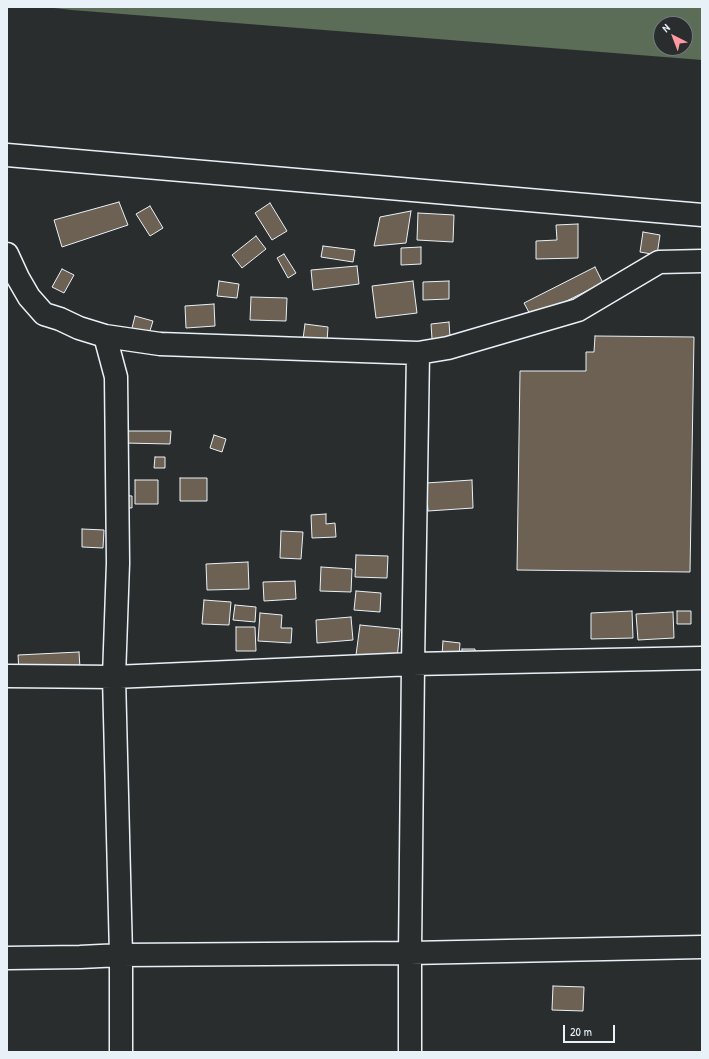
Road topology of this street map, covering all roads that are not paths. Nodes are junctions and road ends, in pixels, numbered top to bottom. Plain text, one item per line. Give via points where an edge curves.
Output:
1 (7, 155) edge
2 (702, 216) edge
3 (7, 254) edge
4 (702, 261) edge
5 (105, 336) junction
6 (418, 352) junction
7 (702, 658) edge
8 (413, 664) junction
9 (7, 676) edge
10 (114, 677) junction
11 (702, 947) edge
12 (410, 953) junction
13 (121, 955) junction
14 (7, 958) edge
15 (121, 1052) edge
16 (410, 1052) edge

1 - 2 street
3 - 5 street via 29,297 44,314
4 - 6 street via 659,262 578,310 448,348
5 - 6 street via 160,344
5 - 10 street via 116,377 118,563
6 - 8 street
7 - 8 street
8 - 10 street
8 - 12 street
9 - 10 street
10 - 13 street
11 - 12 street
12 - 13 street
12 - 16 street
13 - 14 street
13 - 15 street

